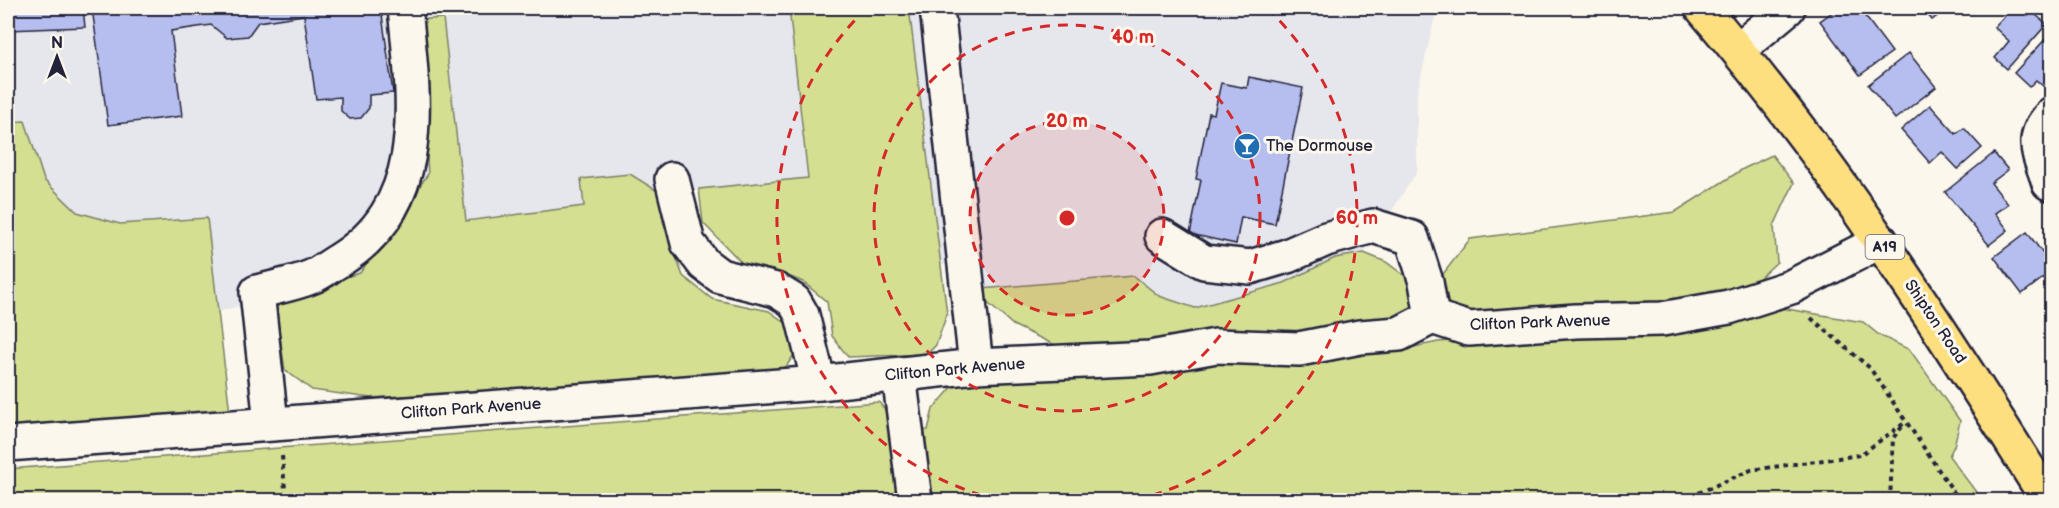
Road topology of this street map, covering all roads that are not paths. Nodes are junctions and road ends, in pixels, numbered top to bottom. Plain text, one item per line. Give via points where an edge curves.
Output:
1 (405, 8) edge
2 (937, 8) edge
3 (1702, 8) edge
4 (1788, 8) edge
5 (1738, 50) junction
6 (2052, 114) edge
7 (672, 179) dead end
8 (2049, 183) dead end
9 (1162, 236) dead end
10 (1881, 241) junction
11 (1432, 317) junction
12 (976, 366) junction
13 (899, 375) junction
14 (819, 383) junction
15 (275, 423) junction
16 (8, 444) edge
17 (915, 501) edge
18 (2048, 501) edge

1 - 15 street via 414,99 410,158 390,211 351,254 312,277 257,292
2 - 12 street
3 - 5 main road, Shipton Road / A19
4 - 5 street
5 - 10 main road, Shipton Road / A19
6 - 8 street via 2042,124 2037,143
7 - 14 street via 688,243 704,264 720,276 776,290 794,301 802,315
9 - 11 street via 1204,262 1250,267 1372,226 1412,238
10 - 11 street, Clifton Park Avenue via 1791,287 1729,307 1662,320 1576,321 1469,329
10 - 18 main road, Shipton Road / A19 via 1952,345
11 - 12 street, Clifton Park Avenue via 1399,334 1299,349 1216,346 1150,358
12 - 13 street, Clifton Park Avenue
13 - 14 street, Clifton Park Avenue
13 - 17 street
14 - 15 street, Clifton Park Avenue
15 - 16 street, Clifton Park Avenue

